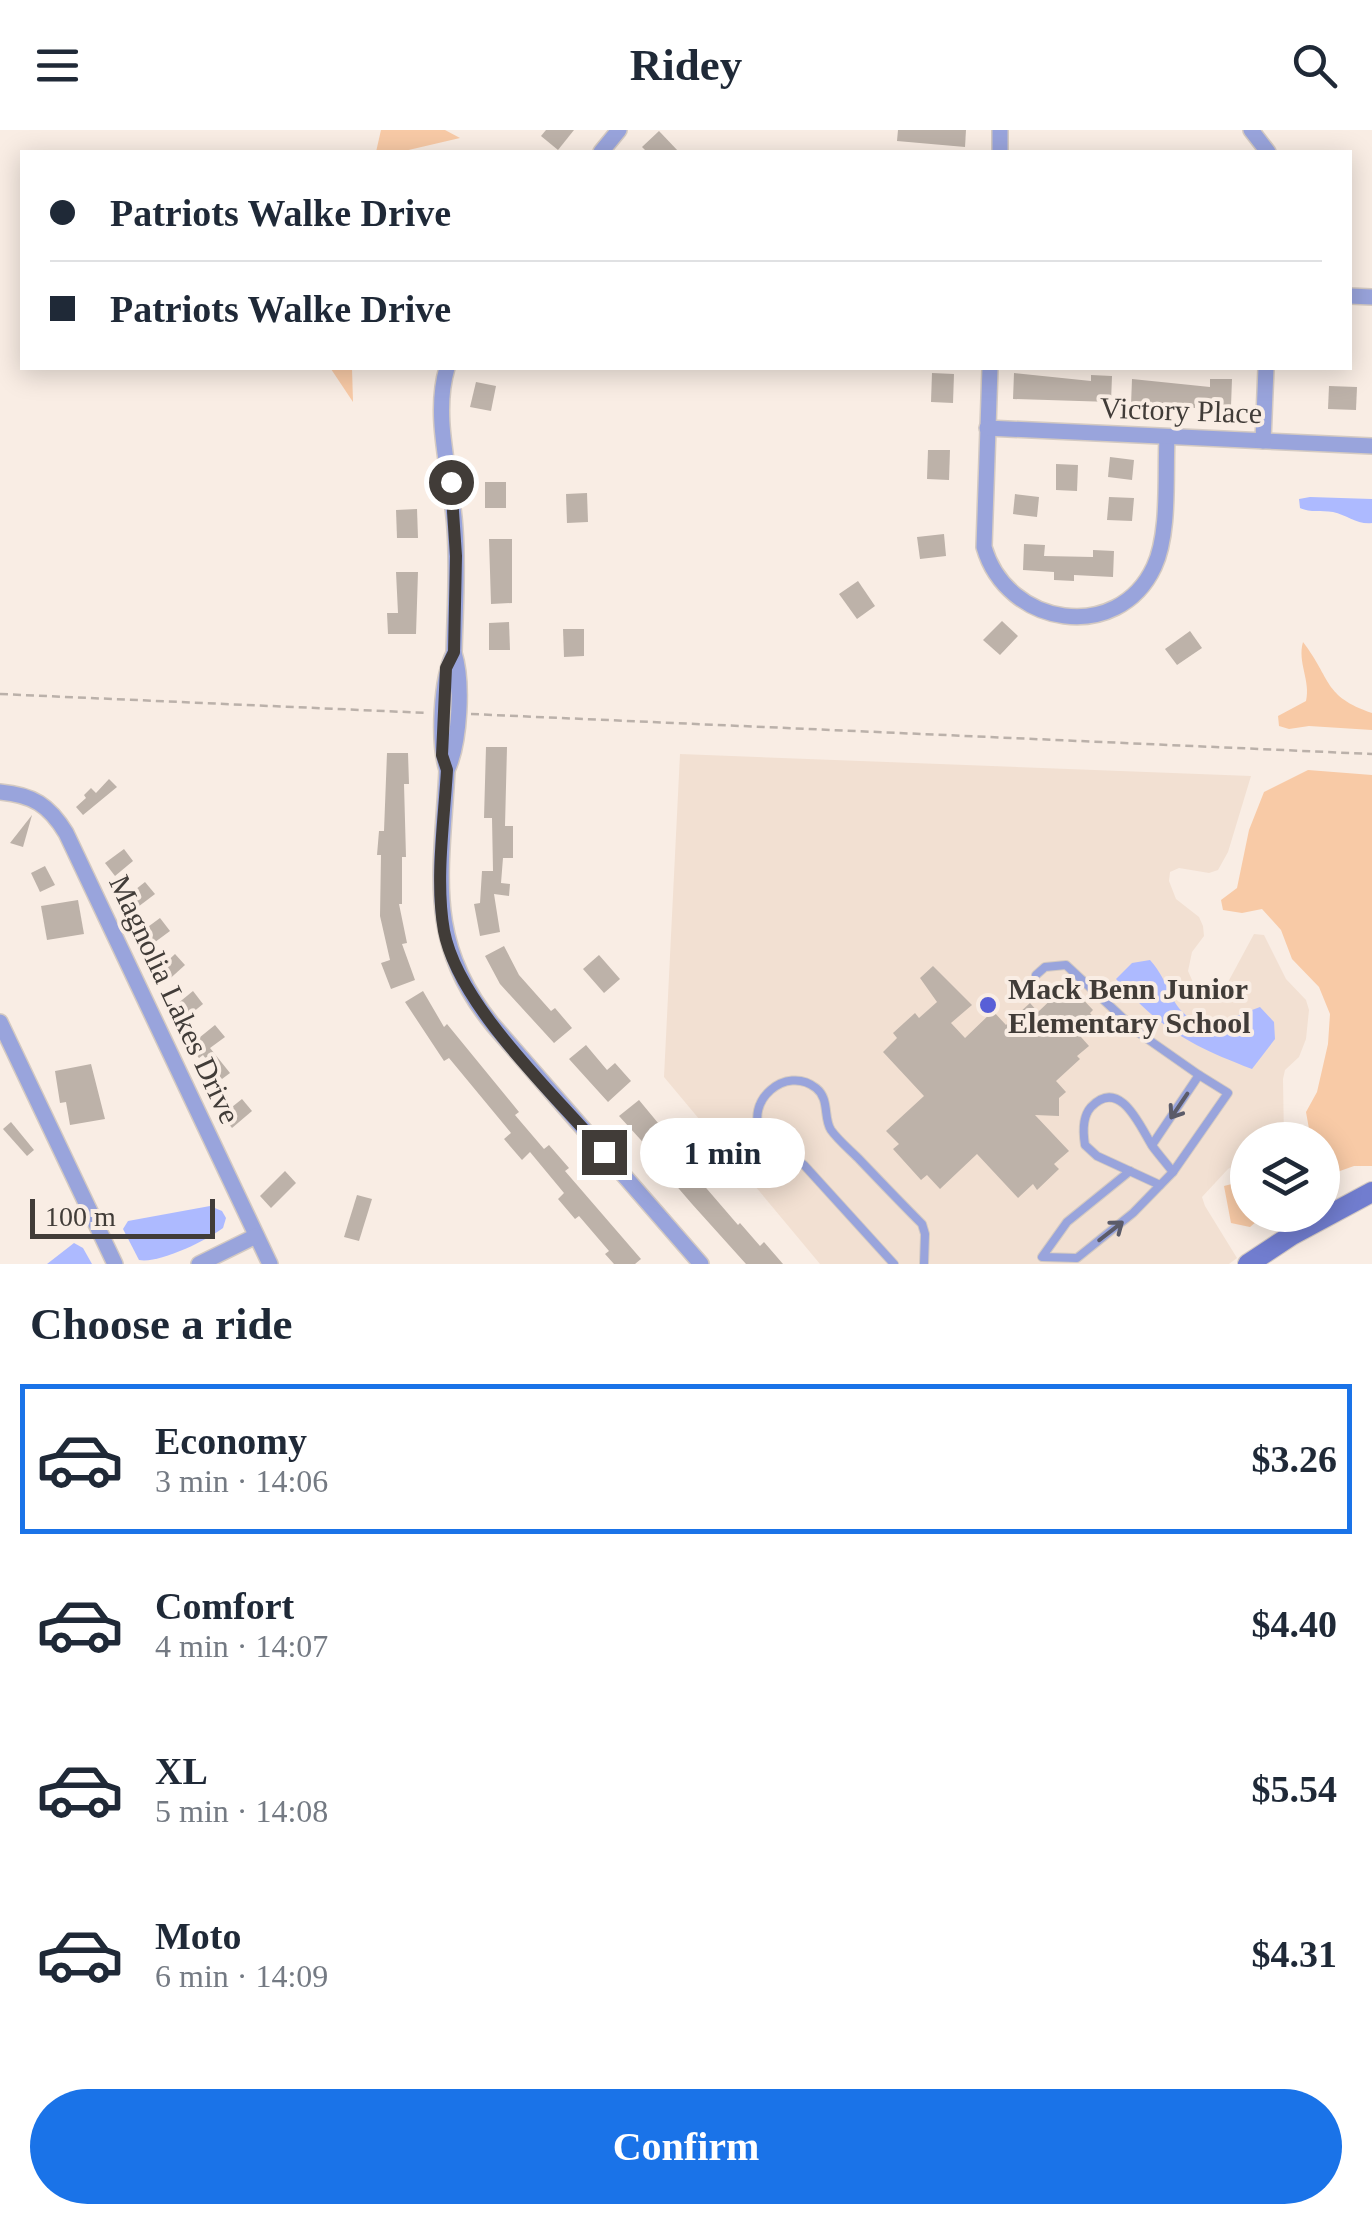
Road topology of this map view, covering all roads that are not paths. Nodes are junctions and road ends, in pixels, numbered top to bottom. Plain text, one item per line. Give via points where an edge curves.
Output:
1 (619, 130) edge
2 (602, 150) edge
3 (447, 370) edge
4 (990, 370) edge
5 (1266, 370) edge
6 (987, 428) junction
7 (1168, 437) junction
8 (1263, 441) junction
9 (1372, 446) edge
10 (0, 792) edge
11 (1036, 975) dead end
12 (0, 1022) edge
13 (1199, 1075) junction
14 (1152, 1145) junction
15 (1130, 1171) junction
16 (1173, 1172) junction
17 (1160, 1185) junction
18 (1372, 1192) edge
19 (256, 1236) junction
20 (1042, 1256) junction
21 (115, 1264) edge
22 (199, 1264) edge
23 (270, 1264) edge
24 (701, 1264) edge
25 (894, 1264) edge
26 (924, 1264) edge
27 (1030, 1264) edge
28 (1248, 1264) edge

1 - 2 street
3 - 24 street via 442,403 456,529 459,668 450,714 454,756 447,770 442,912 456,969 477,1005
4 - 6 street
5 - 8 street
6 - 7 street, Victory Place
6 - 7 street via 982,530 988,562 1017,600 1066,616 1114,607 1153,570 1163,530
7 - 8 street, Victory Place
8 - 9 street, Victory Place
10 - 19 street, Magnolia Lakes Drive via 41,802 66,833
11 - 13 lane via 1066,965 1140,1033
12 - 21 street
13 -> 14 lane
13 - 16 lane via 1228,1093
14 - 15 lane via 1126,1104 1101,1101 1090,1108 1085,1146
14 - 16 lane
15 - 17 lane
15 - 20 lane via 1067,1222
16 - 17 lane
20 -> 17 lane via 1077,1258
18 - 28 main road
19 - 22 street
19 - 23 street, Magnolia Lakes Drive
20 - 27 lane
25 - 26 lane via 804,1165 762,1136 757,1109 777,1084 816,1088 829,1128 922,1224

